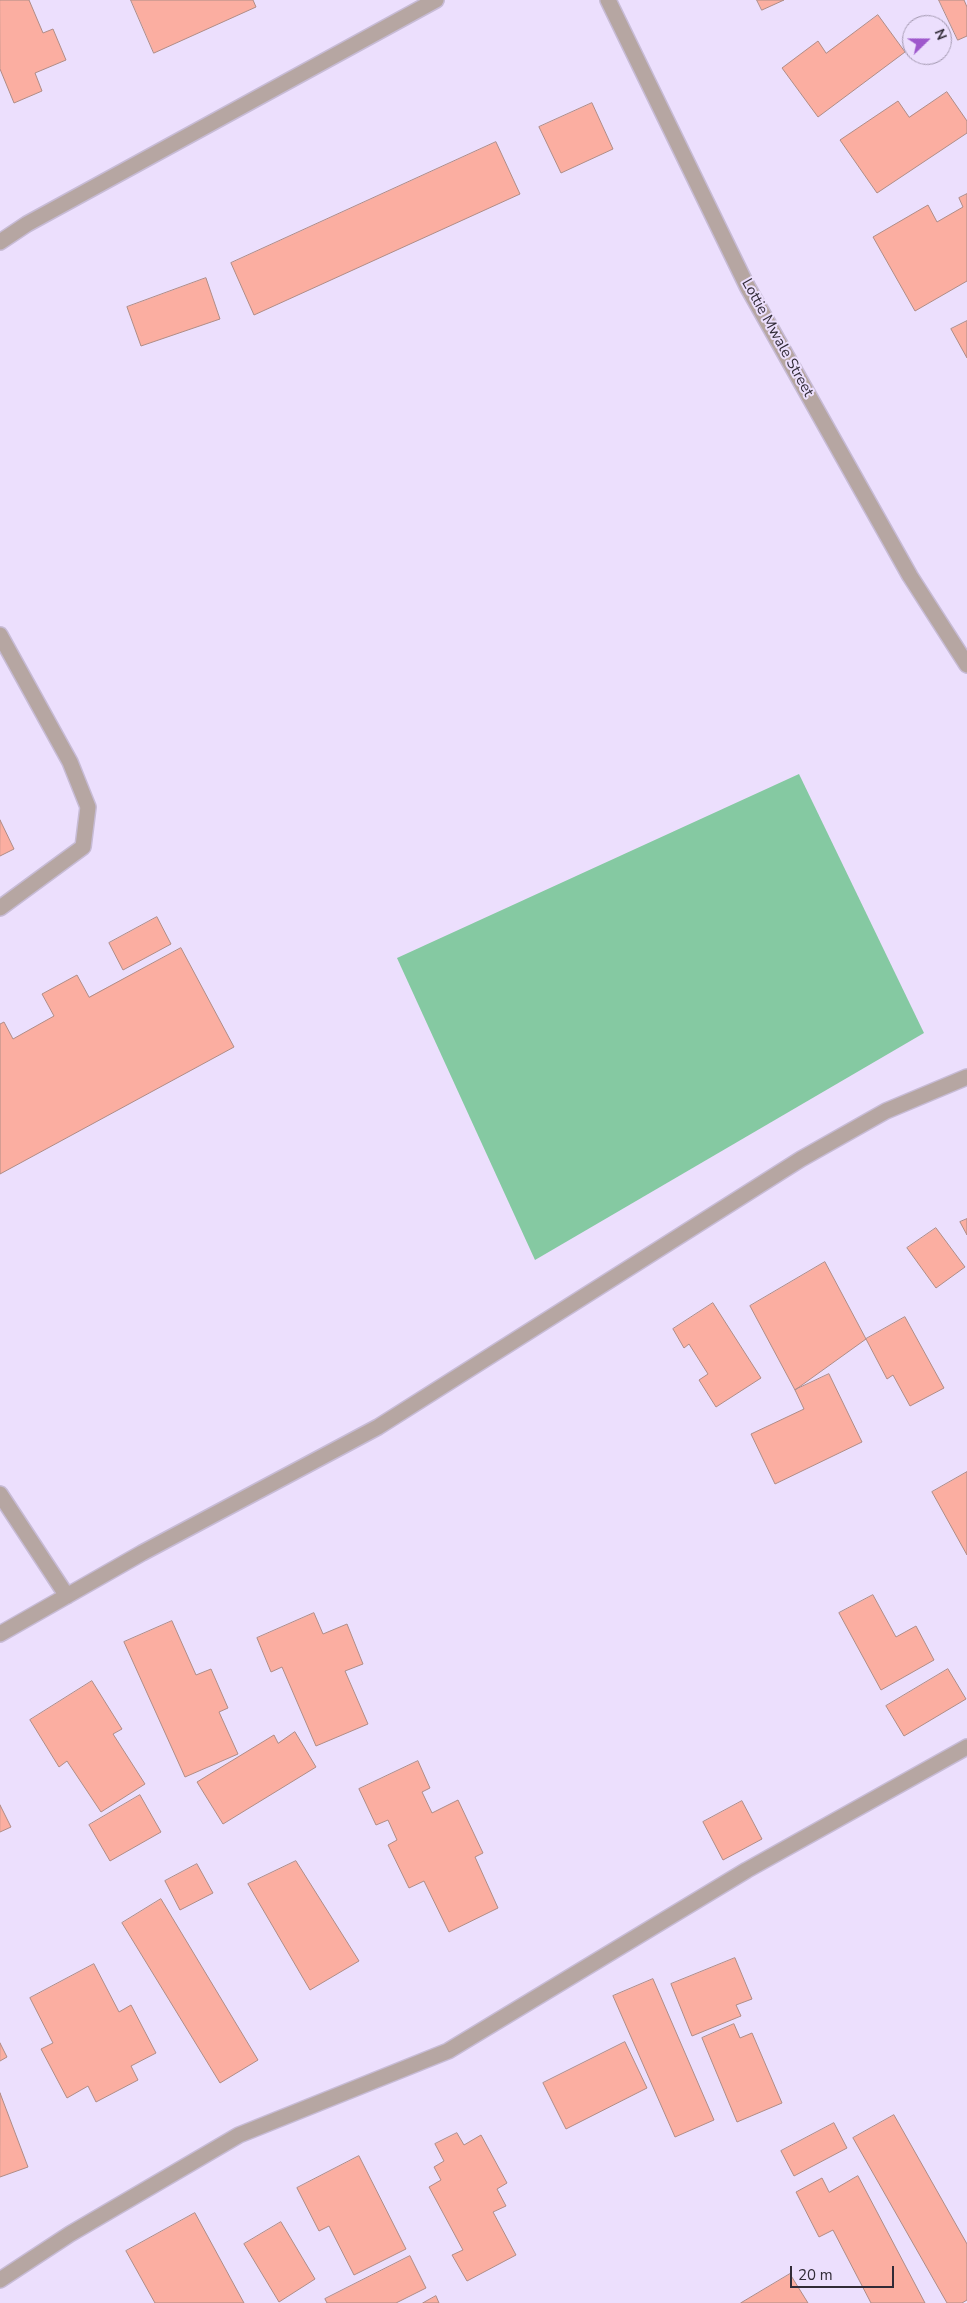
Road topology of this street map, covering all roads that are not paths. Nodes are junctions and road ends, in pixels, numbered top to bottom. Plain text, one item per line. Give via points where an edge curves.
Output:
1 (436, 0) edge
2 (608, 0) edge
3 (0, 242) edge
4 (0, 635) edge
5 (967, 665) edge
6 (0, 908) edge
7 (967, 1076) edge
8 (0, 1494) edge
9 (67, 1596) junction
10 (0, 1634) edge
11 (967, 1747) edge
12 (0, 2280) edge

1 - 3 street via 27,224
2 - 5 street, Lottie Mwale Street via 747,286 910,576
4 - 6 street via 70,762 88,807 83,847
7 - 9 street via 886,1111 801,1159 378,1427
8 - 9 street
9 - 10 street
11 - 12 street via 747,1870 448,2051 239,2135 70,2234

